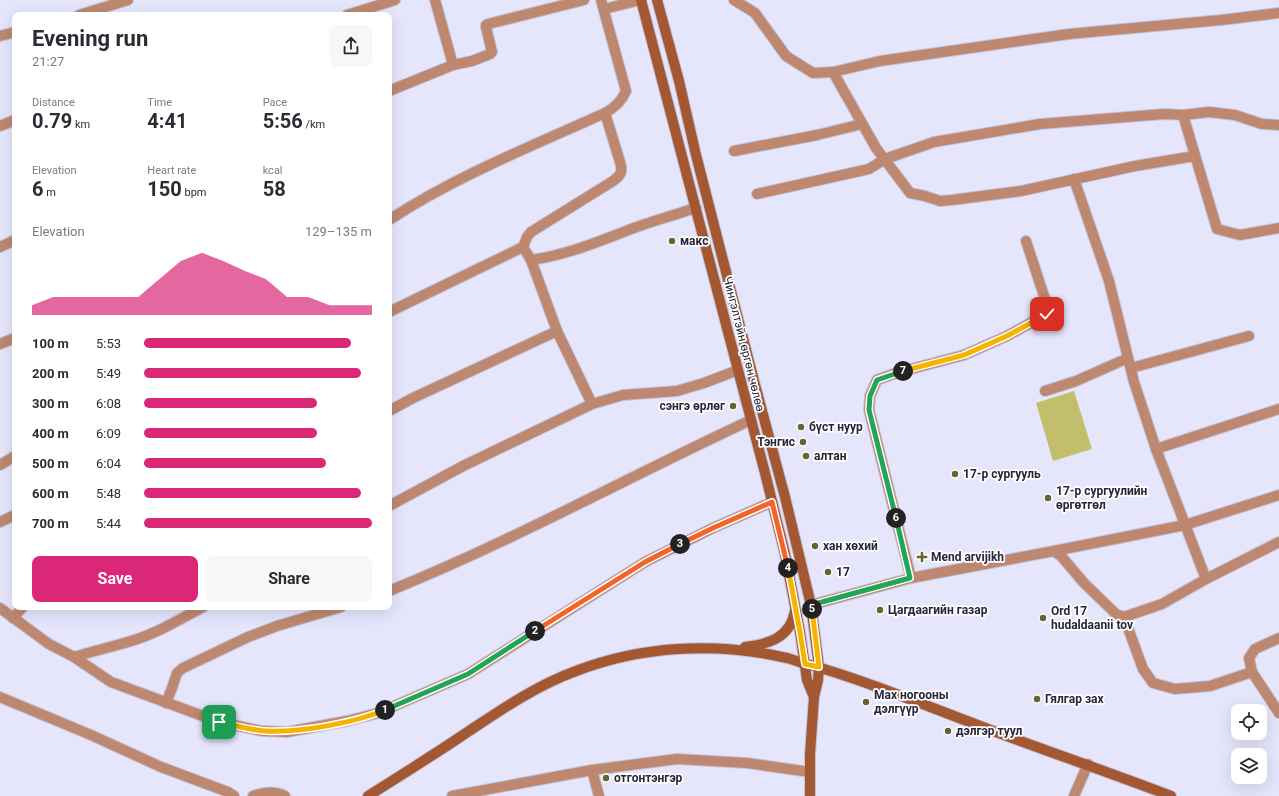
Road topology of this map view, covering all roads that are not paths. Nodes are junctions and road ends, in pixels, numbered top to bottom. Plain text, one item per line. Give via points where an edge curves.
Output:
1 (128, 0) edge
2 (395, 0) edge
3 (435, 0) edge
4 (584, 0) edge
5 (641, 0) edge
6 (657, 0) edge
7 (734, 0) edge
8 (603, 5) edge
9 (89, 12) edge
10 (357, 12) edge
11 (1279, 13) edge
12 (12, 33) edge
13 (0, 36) edge
14 (453, 65) junction
15 (834, 72) junction
16 (392, 91) edge
17 (605, 113) junction
18 (1183, 115) junction
19 (12, 121) edge
20 (862, 124) junction
21 (1279, 125) edge
22 (0, 126) edge
23 (734, 151) dead end
24 (1195, 156) junction
25 (885, 159) junction
26 (1074, 179) junction
27 (757, 194) dead end
28 (696, 208) junction
29 (392, 218) edge
30 (1279, 228) edge
31 (12, 241) edge
32 (1026, 241) dead end
33 (0, 247) edge
34 (524, 247) junction
35 (531, 260) junction
36 (392, 311) edge
37 (557, 330) junction
38 (1249, 336) dead end
39 (12, 339) edge
40 (0, 344) edge
41 (1129, 363) junction
42 (738, 370) junction
43 (1045, 391) dead end
44 (592, 404) junction
45 (392, 409) edge
46 (1279, 409) edge
47 (751, 420) junction
48 (1156, 449) junction
49 (12, 458) edge
50 (0, 464) edge
51 (1279, 495) edge
52 (772, 502) junction
53 (392, 504) edge
54 (12, 516) edge
55 (0, 522) edge
56 (1186, 525) junction
57 (1279, 542) edge
58 (1054, 551) junction
59 (910, 578) junction
60 (1206, 579) junction
61 (392, 590) edge
62 (811, 605) junction
63 (0, 608) edge
64 (796, 609) junction
65 (20, 610) edge
66 (197, 610) edge
67 (331, 610) edge
68 (1124, 617) junction
69 (12, 618) junction
70 (1279, 638) edge
71 (728, 650) junction
72 (74, 657) junction
73 (805, 664) junction
74 (819, 667) junction
75 (1252, 672) junction
76 (0, 697) edge
77 (814, 697) junction
78 (166, 703) junction
79 (1279, 713) edge
80 (1088, 764) junction
81 (592, 770) junction
82 (810, 772) junction
83 (234, 796) edge
84 (254, 796) edge
85 (285, 796) edge
86 (368, 796) edge
87 (452, 796) edge
88 (599, 796) edge
89 (810, 796) edge
90 (1074, 796) edge
91 (1171, 796) edge

1 - 9 street
2 - 10 street
3 - 14 street
4 - 14 street via 488,24 486,27 492,52 472,61
5 - 8 street
5 - 28 main road, Чингэлтэйн өргөн чөлөө
6 - 62 main road, Чингэлтэйн өргөн чөлөө
7 - 15 street via 756,13 786,56 812,73
8 - 17 street via 626,90 622,100
11 - 15 street via 1054,36 880,61
12 - 13 street
14 - 16 street
15 - 20 street
17 - 29 street via 450,184
17 - 34 street via 620,162 621,176 531,232
18 - 21 street via 1209,112 1235,115 1262,124
18 - 24 street
18 - 25 street via 1164,114 1040,124 934,142
19 - 22 street
20 - 23 street
20 - 25 street
24 - 26 street
24 - 30 street via 1217,229 1240,235
25 - 26 street via 910,193 940,201 1021,191
25 - 27 street via 869,169
26 - 41 street via 1109,282
28 - 35 street via 560,254
28 - 42 main road, Чингэлтэйн өргөн чөлөө
31 - 33 street
32 - 59 street via 1048,308 1047,314 1007,336 964,355 877,380 870,396 869,410
34 - 35 street
34 - 36 street
35 - 37 street
37 - 44 street
37 - 45 street
38 - 41 street
39 - 40 street
41 - 43 street
41 - 48 street
42 - 44 street via 677,390 623,395
42 - 47 main road, Чингэлтэйн өргөн чөлөө
44 - 53 street via 463,466
46 - 48 street
47 - 52 main road, Чингэлтэйн өргөн чөлөө
47 - 61 street via 432,574
48 - 56 street
49 - 50 street
51 - 56 street
52 - 64 main road, Чингэлтэйн өргөн чөлөө
52 - 78 street via 645,562 468,674 378,713 287,732 262,731 219,722
54 - 55 street
56 - 58 street
56 - 60 street
57 - 60 street
58 - 59 street
58 - 68 street via 1116,614
59 - 62 street
60 - 68 street via 1162,604
62 - 74 main road, Чингэлтэйн өргөн чөлөө
63 - 69 street
64 - 71 main road via 788,628 773,641
64 - 73 main road, Чингэлтэйн өргөн чөлөө
65 - 69 street
66 - 72 street via 132,641
67 - 78 street via 248,637 183,668 177,673
68 - 75 street via 1143,670 1153,683 1175,689 1210,686
69 - 72 street via 49,644
70 - 75 street via 1255,649 1249,658
71 - 73 main road via 771,654
71 - 86 main road via 665,650 613,659 576,671 517,700
72 - 78 street via 111,682
73 - 74 main road
73 - 77 main road, Чингэлтэйн өргөн чөлөө via 807,680
74 - 77 main road, Чингэлтэйн өргөн чөлөө
74 - 80 main road
75 - 79 street
76 - 83 street
77 - 82 main road, Чингэлтэйн өргөн чөлөө
80 - 90 street
80 - 91 main road
81 - 82 street via 677,759 747,762
81 - 87 street
81 - 88 street
82 - 89 main road, Чингэлтэйн өргөн чөлөө
84 - 85 street via 263,792 280,793

